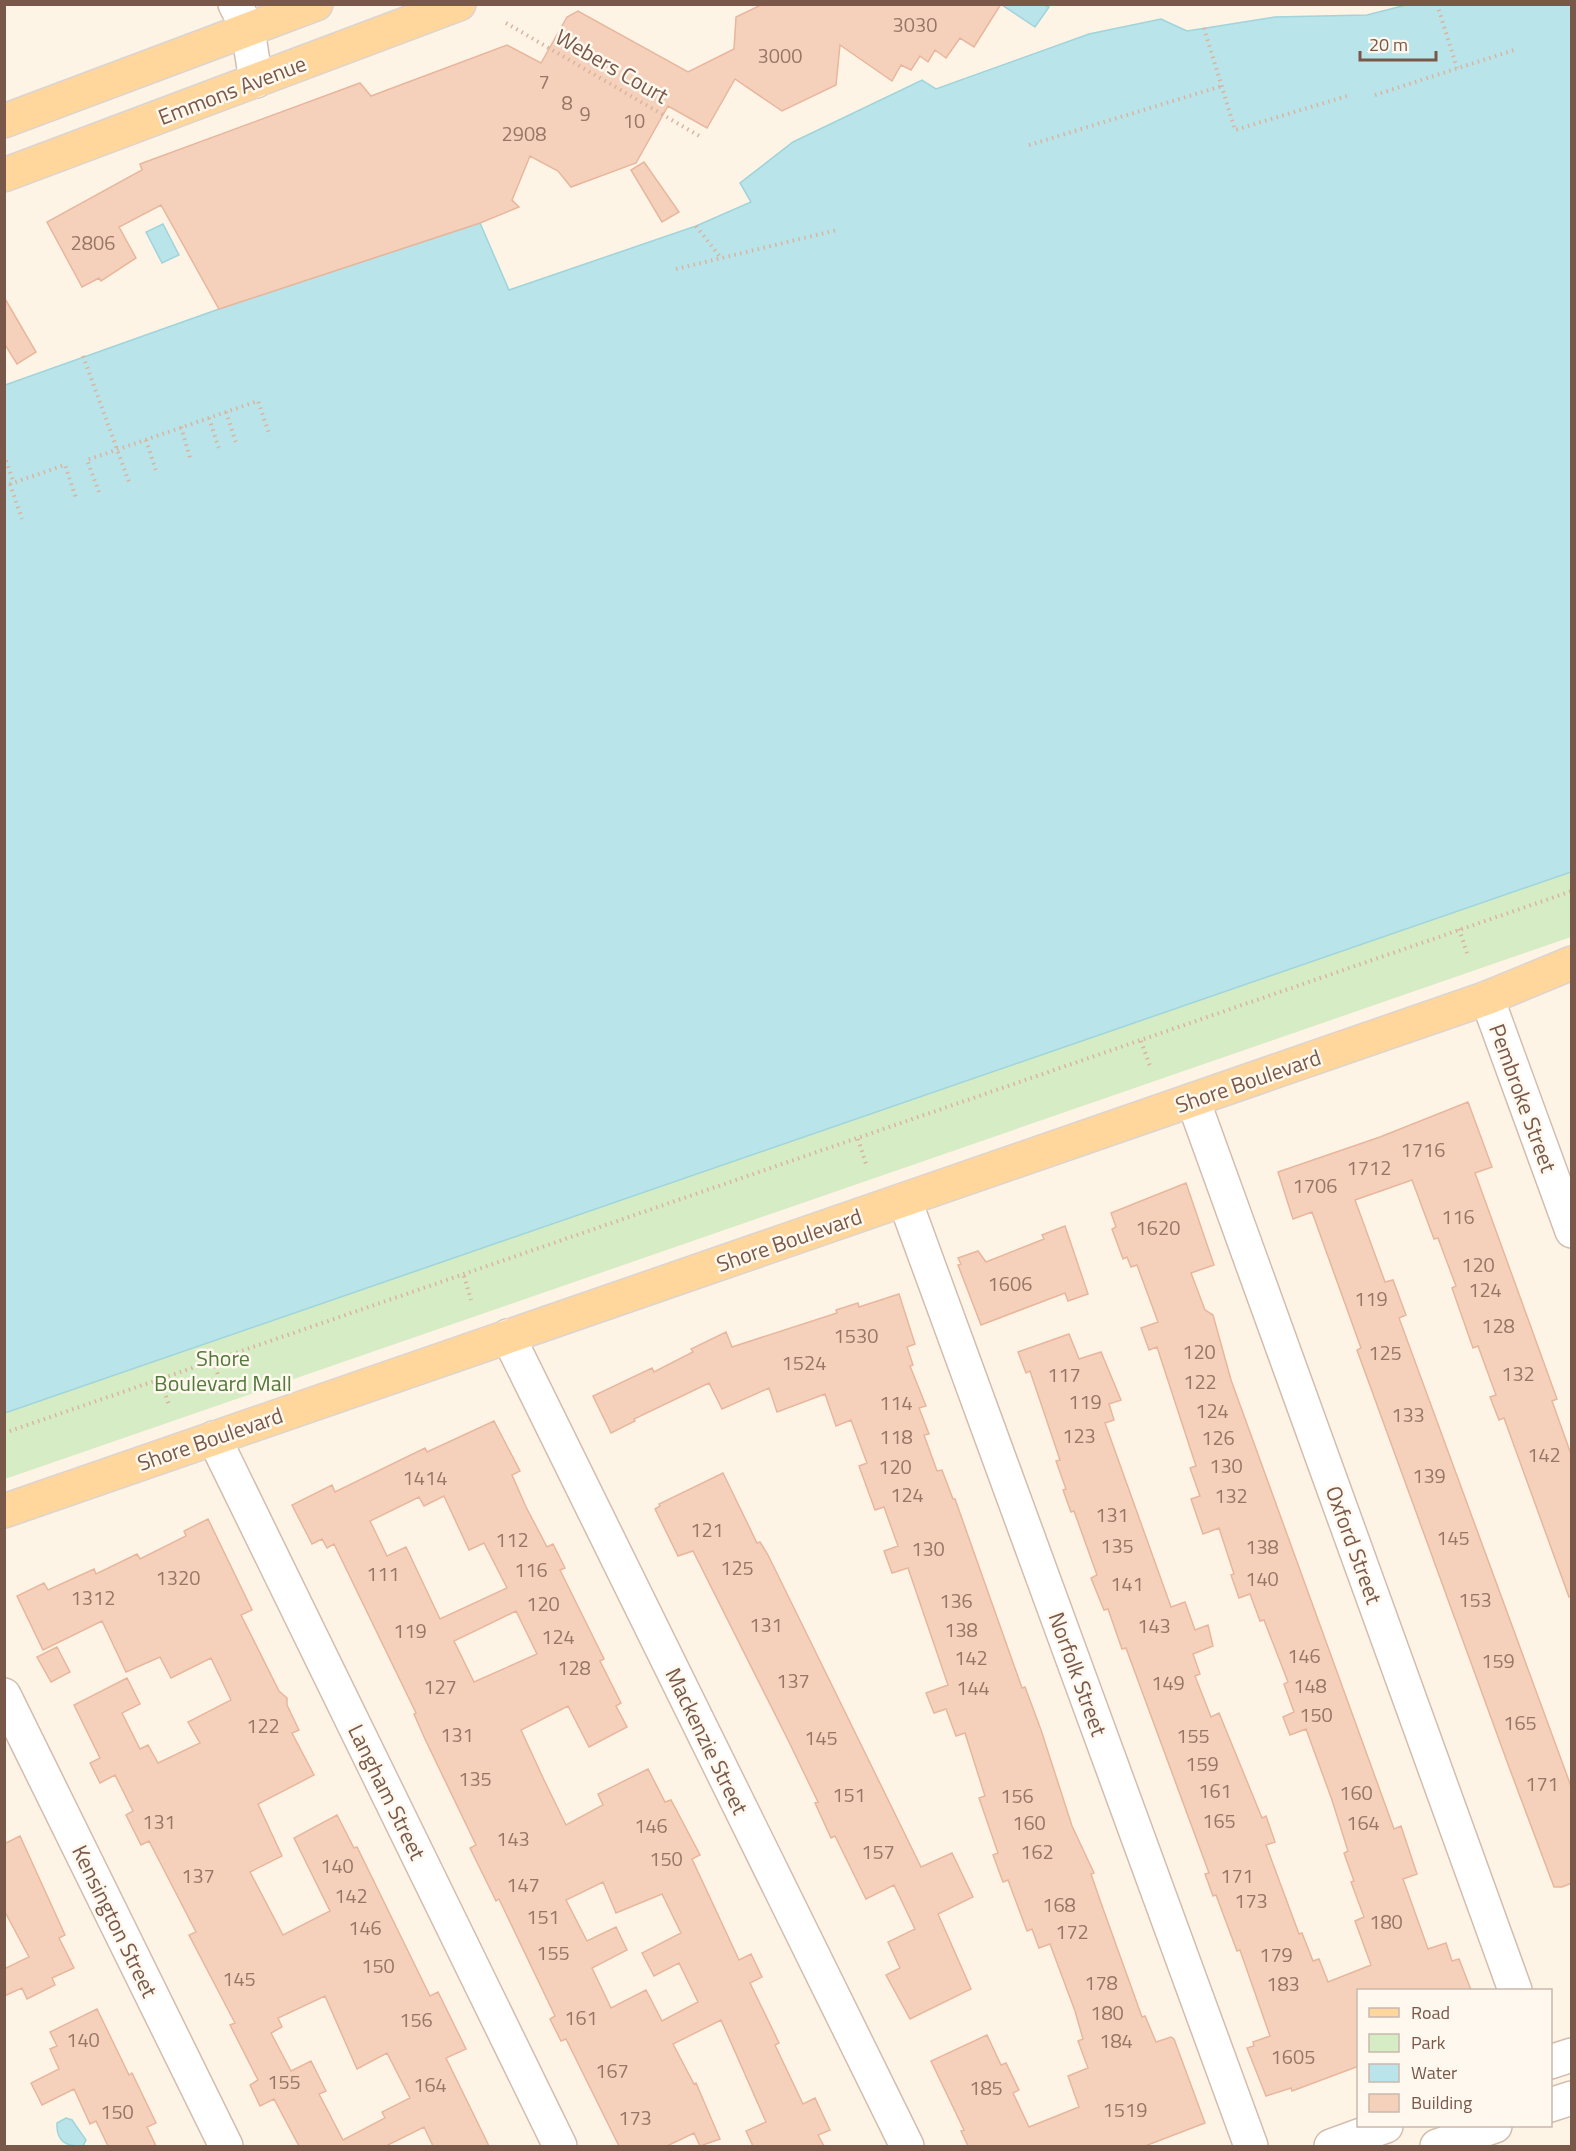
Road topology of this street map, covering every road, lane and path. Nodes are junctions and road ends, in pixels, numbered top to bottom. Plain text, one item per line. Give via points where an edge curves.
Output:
1 (316, 4) edge
2 (459, 4) edge
3 (1437, 4) edge
4 (242, 17) edge
5 (506, 23) dead end
6 (1204, 28) dead end
7 (1514, 50) dead end
8 (1457, 68) junction
9 (256, 81) junction
10 (1222, 86) junction
11 (1375, 95) dead end
12 (1347, 96) dead end
13 (4, 121) edge
14 (701, 137) dead end
15 (1029, 145) dead end
16 (4, 175) edge
17 (696, 226) dead end
18 (837, 230) dead end
19 (721, 258) junction
20 (676, 269) dead end
21 (83, 356) dead end
22 (226, 412) junction
23 (209, 418) junction
24 (181, 428) junction
25 (270, 436) dead end
26 (146, 440) junction
27 (237, 446) dead end
28 (117, 450) junction
29 (220, 452) dead end
30 (4, 455) edge
31 (191, 461) dead end
32 (157, 474) dead end
33 (129, 482) dead end
34 (12, 484) junction
35 (4, 486) edge
36 (99, 492) dead end
37 (76, 498) dead end
38 (22, 519) dead end
39 (1572, 891) edge
40 (1459, 929) junction
41 (1468, 956) dead end
42 (1572, 963) edge
43 (1486, 998) junction
44 (1142, 1041) junction
45 (1150, 1066) dead end
46 (1193, 1100) junction
47 (858, 1139) junction
48 (866, 1164) dead end
49 (904, 1201) junction
50 (1572, 1231) edge
51 (464, 1276) junction
52 (471, 1300) dead end
53 (508, 1336) junction
54 (214, 1361) junction
55 (160, 1379) junction
56 (221, 1386) dead end
57 (169, 1405) dead end
58 (4, 1433) edge
59 (213, 1438) junction
60 (4, 1511) edge
61 (4, 1695) edge
62 (1515, 1989) edge
63 (1572, 2055) edge
64 (1552, 2062) edge
65 (1383, 2127) edge
66 (1492, 2127) edge
67 (226, 2146) edge
68 (560, 2146) edge
69 (907, 2146) edge
70 (1251, 2146) edge
71 (1331, 2146) edge
72 (1437, 2146) edge

1 - 4 main road
2 - 9 main road, Emmons Avenue
3 - 8 path
4 - 9 street
4 - 13 main road
5 - 14 path, Webers Court
6 - 10 path
7 - 8 path
8 - 11 path
9 - 16 main road, Emmons Avenue
10 - 12 path via 1235,130
10 - 15 path
17 - 19 path
18 - 19 path
19 - 20 path
21 - 28 path
22 - 23 path
22 - 25 path via 258,401
22 - 27 path
23 - 24 path
23 - 29 path
24 - 26 path
24 - 31 path
26 - 28 path
26 - 32 path
28 - 33 path
28 - 36 path via 87,460
30 - 34 path
34 - 35 path
34 - 37 path via 65,465
34 - 38 path
39 - 40 path
40 - 41 path
40 - 44 path
42 - 43 main road, Shore Boulevard
43 - 46 main road, Shore Boulevard
43 - 50 street, Pembroke Street
44 - 45 path
44 - 47 path
46 - 49 main road, Shore Boulevard
46 - 62 street, Oxford Street
47 - 48 path
47 - 51 path
49 - 53 main road, Shore Boulevard
49 - 70 street, Norfolk Street
51 - 52 path
51 - 54 path
53 - 59 main road, Shore Boulevard
53 - 69 street, Mackenzie Street
54 - 55 path
54 - 56 path
55 - 57 path
55 - 58 path
59 - 60 main road, Shore Boulevard
59 - 68 street, Langham Street
61 - 67 street, Kensington Street
63 - 64 street
65 - 71 street
66 - 72 street

